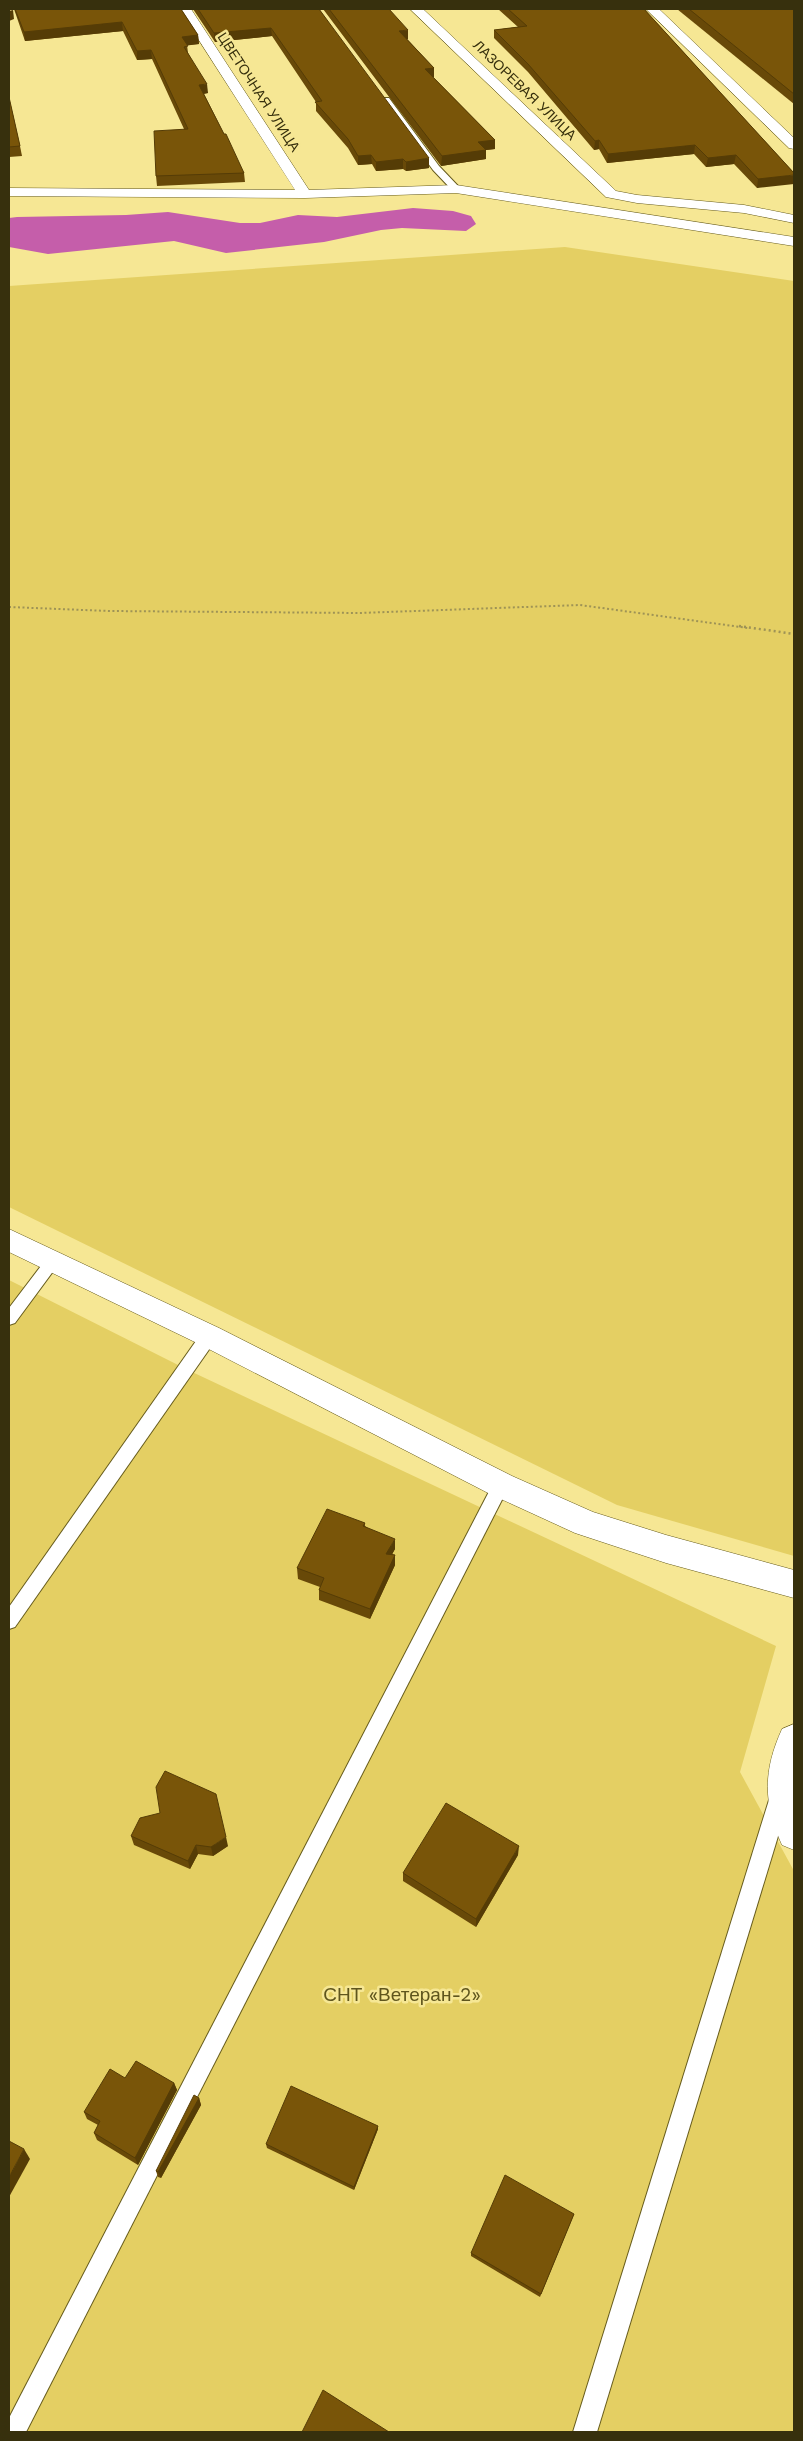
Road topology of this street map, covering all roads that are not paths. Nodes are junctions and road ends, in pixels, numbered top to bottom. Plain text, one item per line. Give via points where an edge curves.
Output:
1 (185, 9) edge
2 (421, 9) edge
3 (652, 9) edge
4 (383, 96) edge
5 (794, 145) edge
6 (456, 190) junction
7 (9, 192) edge
8 (305, 194) junction
9 (794, 219) edge
10 (794, 242) edge
11 (9, 1240) edge
12 (52, 1262) junction
13 (9, 1319) edge
14 (209, 1336) junction
15 (501, 1485) junction
16 (794, 1584) edge
17 (9, 1621) edge
18 (794, 1740) edge
19 (782, 1789) junction
20 (794, 1832) edge
21 (14, 2432) edge
22 (585, 2432) edge

1 - 8 street, ЦВЕТОЧНАЯ УЛИЦА
2 - 9 street, ЛАЗОРЕВАЯ УЛИЦА via 611,194 637,200 744,209
3 - 5 street
4 - 6 lane
6 - 8 street
6 - 10 street
7 - 8 street
11 - 12 street
12 - 13 lane
12 - 14 street
14 - 15 street
14 - 17 lane
15 - 16 street via 586,1523
15 - 21 lane
18 - 19 street
19 - 20 street
19 - 22 lane

